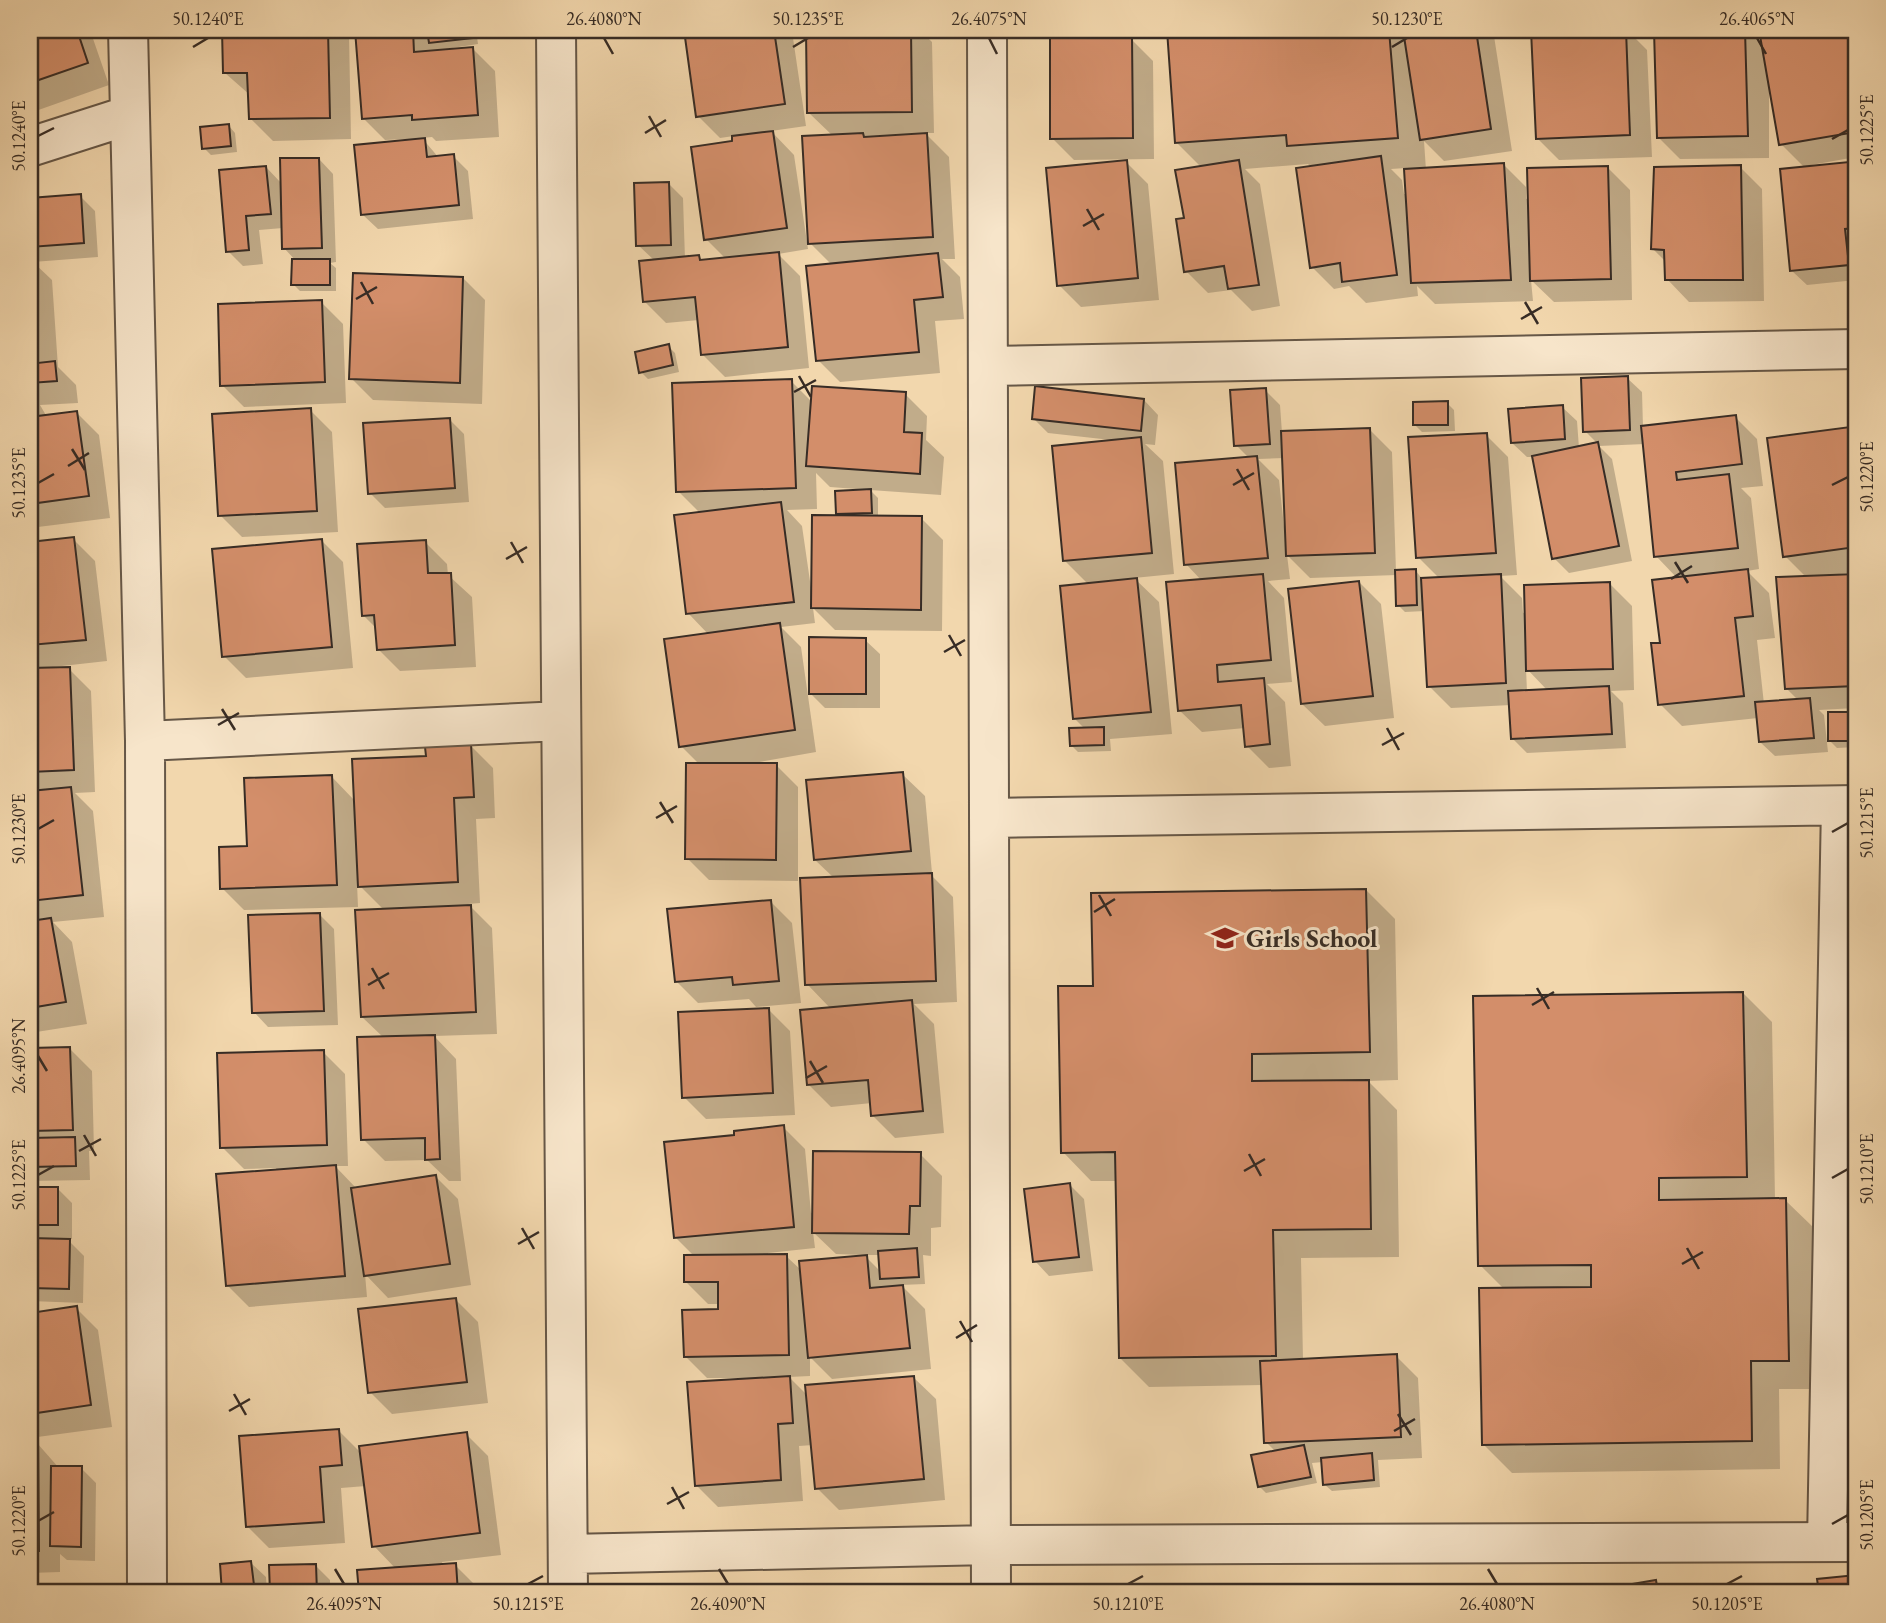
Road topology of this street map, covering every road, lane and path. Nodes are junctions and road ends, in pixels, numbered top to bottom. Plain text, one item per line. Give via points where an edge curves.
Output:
1 (128, 30) edge
2 (556, 30) edge
3 (987, 30) edge
4 (130, 115) junction
5 (30, 147) edge
6 (1856, 349) edge
7 (988, 366) junction
8 (561, 721) junction
9 (145, 741) junction
10 (1849, 806) edge
11 (989, 818) junction
12 (1842, 1542) edge
13 (991, 1545) junction
14 (568, 1554) junction
15 (147, 1593) edge
16 (568, 1593) edge
17 (991, 1593) edge

1 - 4 street
2 - 8 street
3 - 7 street
4 - 5 street
4 - 9 street
6 - 7 street
7 - 11 street
8 - 9 street
8 - 14 street
9 - 15 street
10 - 11 street
10 - 12 street
11 - 13 street
12 - 13 street
13 - 14 street
13 - 17 street
14 - 16 street

